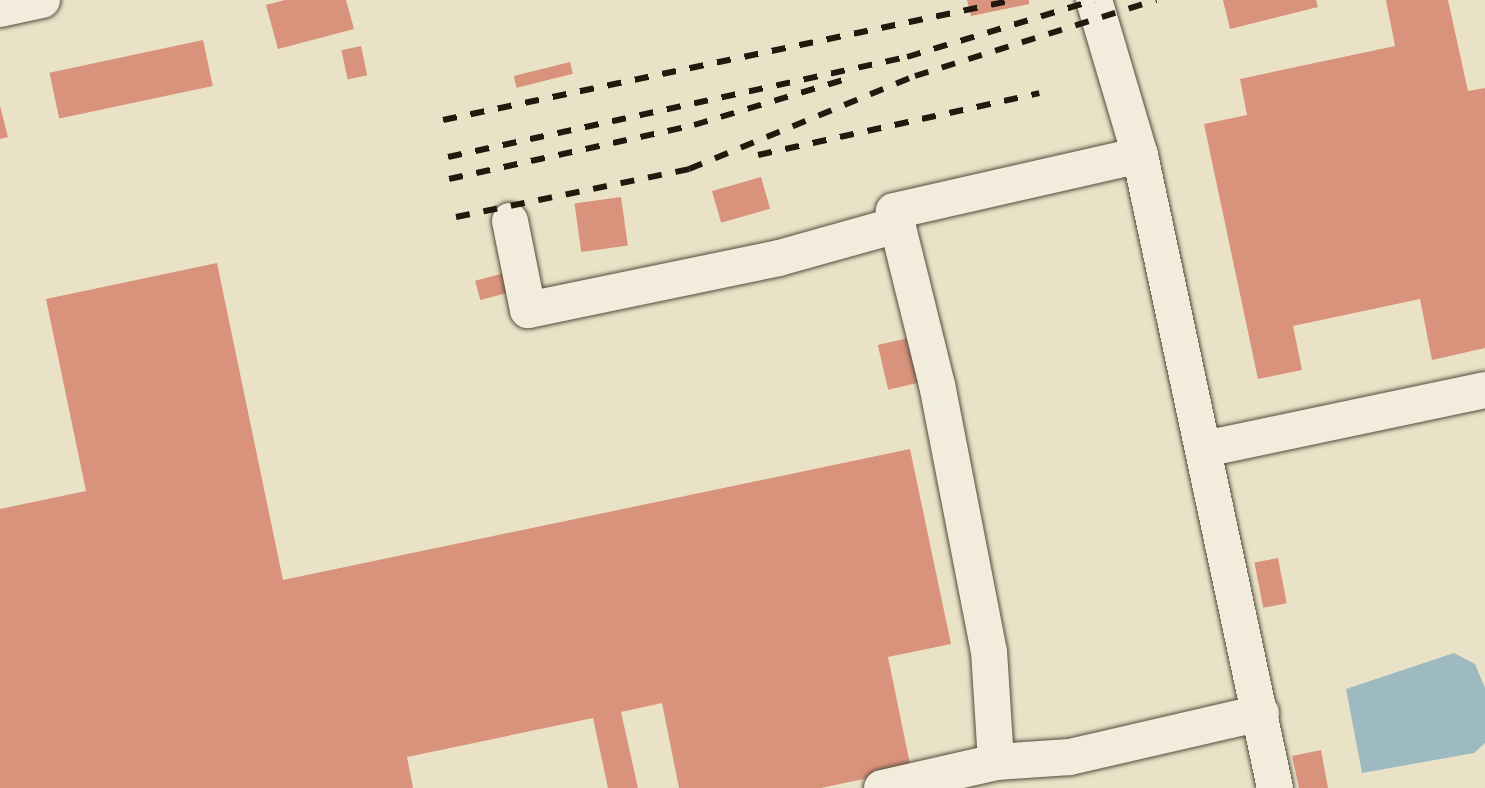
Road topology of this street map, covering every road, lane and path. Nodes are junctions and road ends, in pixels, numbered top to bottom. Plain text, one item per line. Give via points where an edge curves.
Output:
1 (42, 0) edge
2 (1094, 0) edge
3 (0, 9) edge
4 (1140, 155) junction
5 (510, 221) dead end
6 (897, 225) junction
7 (1485, 390) edge
8 (1205, 449) junction
9 (1261, 713) junction
10 (996, 762) junction
11 (882, 788) edge
12 (1275, 788) edge

1 - 3 lane
2 - 4 lane
4 - 6 lane via 894,211
4 - 8 lane
5 - 6 lane via 528,310 779,258
6 - 10 lane via 989,652
7 - 8 lane
8 - 9 lane
9 - 10 lane via 1070,757
9 - 12 lane
10 - 11 lane

